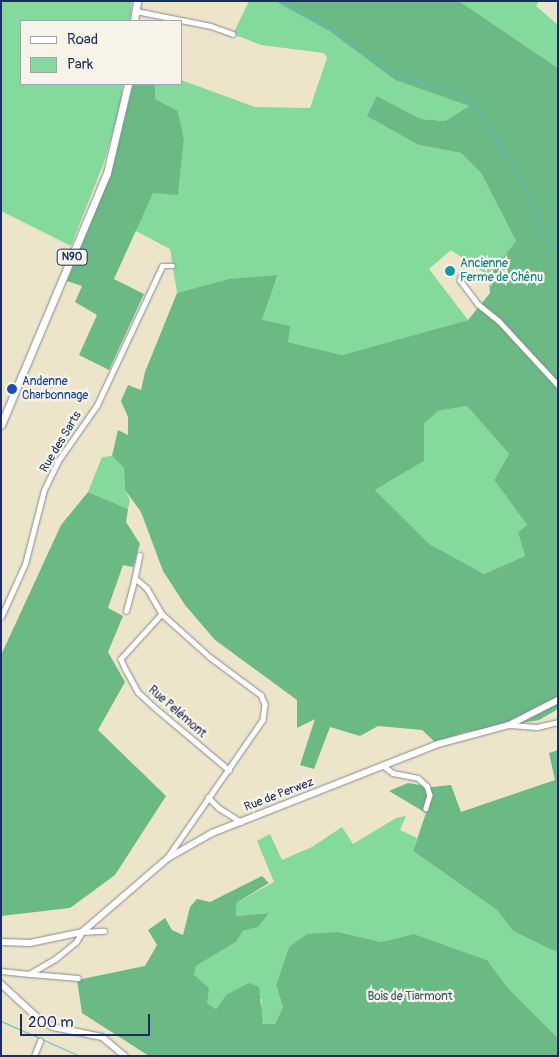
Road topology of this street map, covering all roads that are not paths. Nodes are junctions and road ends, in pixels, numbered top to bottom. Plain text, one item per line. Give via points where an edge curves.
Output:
1 (137, 1) edge
2 (136, 11) junction
3 (134, 20) edge
4 (181, 20) edge
5 (182, 20) edge
6 (233, 34) dead end
7 (128, 85) edge
8 (173, 266) dead end
9 (462, 275) dead end
10 (558, 386) edge
11 (1, 425) edge
12 (140, 555) dead end
13 (136, 578) junction
14 (126, 611) dead end
15 (162, 614) junction
16 (1, 617) edge
17 (558, 700) edge
18 (558, 722) edge
19 (509, 725) junction
20 (384, 766) junction
21 (230, 770) junction
22 (208, 797) junction
23 (426, 808) dead end
24 (241, 822) junction
25 (168, 858) junction
26 (104, 931) dead end
27 (82, 932) junction
28 (1, 942) edge
29 (1, 971) edge
30 (31, 974) junction
31 (78, 978) dead end
32 (1, 984) edge
33 (40, 1041) dead end
34 (34, 1056) edge
35 (125, 1056) edge

1 - 2 main road
2 - 3 main road
2 - 4 street
5 - 6 street
7 - 11 main road, N90 via 107,173
8 - 16 street, Rue des Sarts via 162,266 97,405 58,461 48,483 25,564
9 - 10 street via 460,280 478,304 499,321
12 - 13 street
13 - 14 street
13 - 15 street via 147,588
15 - 21 street via 210,658 261,695 265,704 263,720
15 - 21 street, Rue Pelémont via 121,659 149,702
17 - 19 street, Rue de Perwez
18 - 19 street, Rue de Perwez via 537,727
19 - 20 street, Rue de Perwez via 438,744
20 - 23 street via 393,773 418,778 427,786 430,795
20 - 24 street, Rue de Perwez
21 - 22 street
22 - 24 street
22 - 25 street
24 - 25 street, Rue de Perwez
25 - 27 street, Rue de Perwez
26 - 27 street, Rue de Perwez
27 - 28 street, Rue de Perwez via 30,943
27 - 30 street via 76,942
29 - 30 street
30 - 31 street
32 - 35 street via 40,1020 54,1027 102,1037
33 - 34 street

